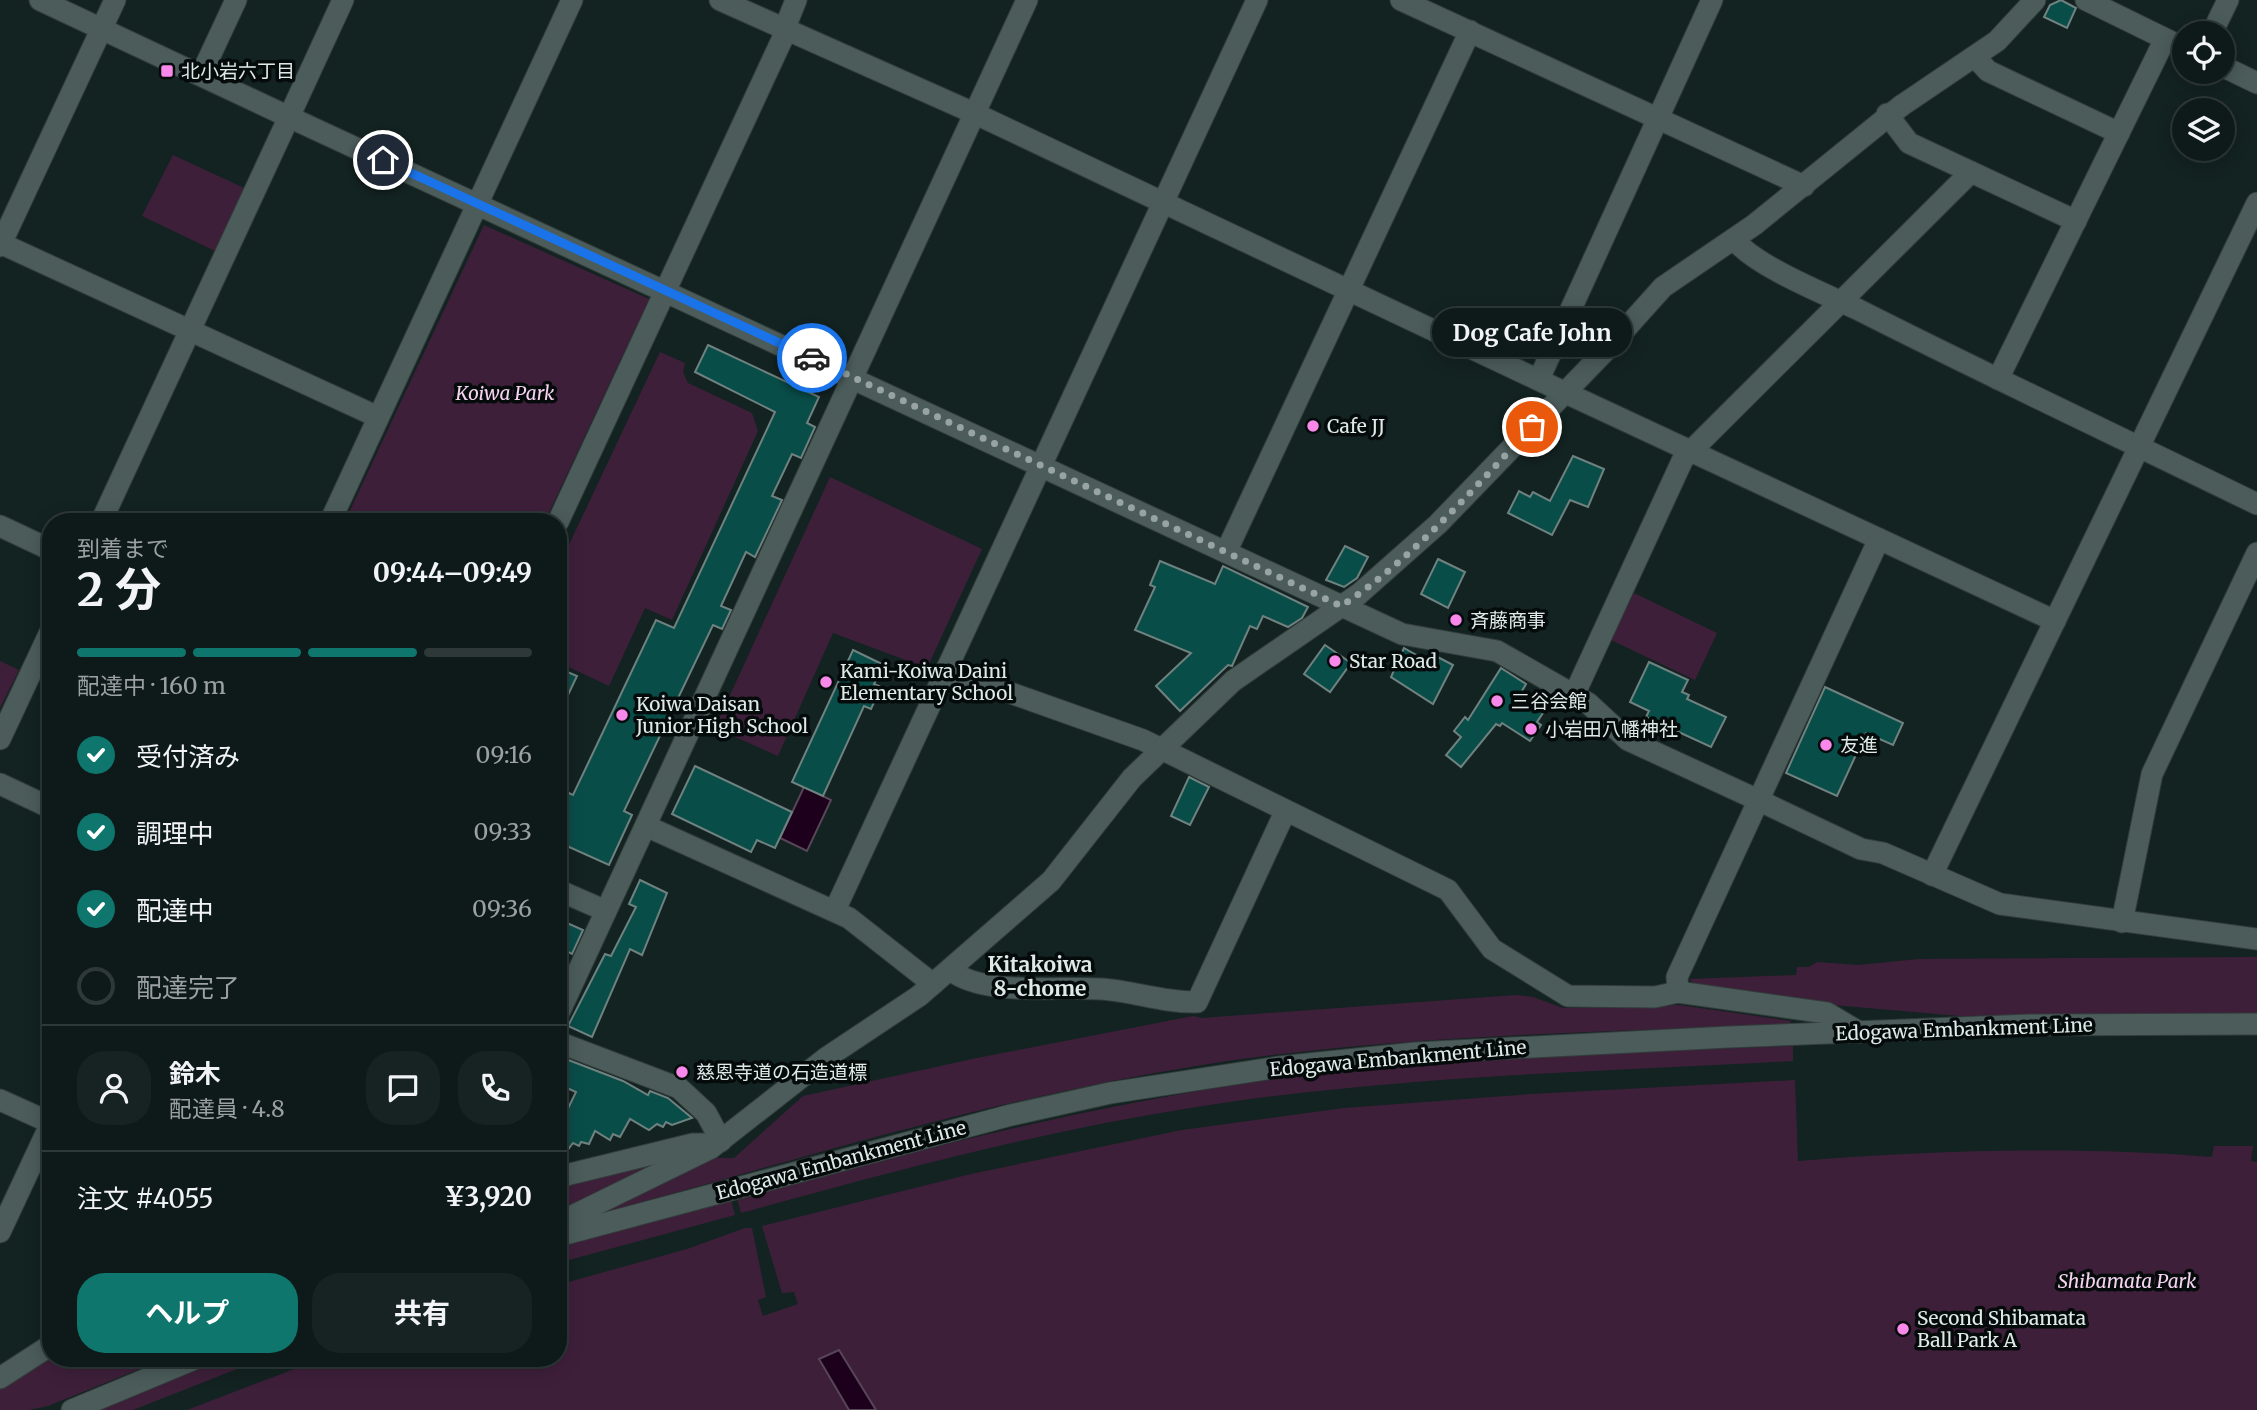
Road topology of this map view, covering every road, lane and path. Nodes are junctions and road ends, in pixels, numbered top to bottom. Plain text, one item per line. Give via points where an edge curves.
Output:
1 (40, 0) edge
2 (115, 0) edge
3 (236, 0) edge
4 (343, 0) edge
5 (572, 0) edge
6 (720, 0) edge
7 (796, 0) edge
8 (1027, 0) edge
9 (1257, 0) edge
10 (1401, 0) edge
11 (1712, 0) edge
12 (2035, 0) edge
13 (2086, 0) edge
14 (2228, 0) edge
15 (2218, 21) edge
16 (101, 29) junction
17 (785, 30) junction
18 (1470, 31) junction
19 (2172, 42) edge
20 (2172, 46) edge
21 (1975, 57) junction
22 (2235, 72) edge
23 (201, 75) junction
24 (2257, 83) edge
25 (1894, 110) junction
26 (976, 114) junction
27 (289, 117) junction
28 (1657, 118) junction
29 (2119, 133) junction
30 (1971, 172) junction
31 (1804, 186) junction
32 (1163, 202) junction
33 (477, 203) junction
34 (2257, 203) edge
35 (2076, 221) junction
36 (1734, 239) junction
37 (0, 244) edge
38 (665, 289) junction
39 (1349, 290) junction
40 (1840, 301) junction
41 (189, 330) junction
42 (853, 377) junction
43 (1539, 379) junction
44 (1998, 379) junction
45 (1566, 393) junction
46 (379, 418) junction
47 (2139, 446) junction
48 (1689, 451) junction
49 (1042, 464) junction
50 (2257, 503) edge
51 (105, 513) edge
52 (334, 513) edge
53 (562, 513) edge
54 (0, 526) edge
55 (1879, 539) junction
56 (42, 546) edge
57 (1227, 550) junction
58 (2257, 553) edge
59 (1341, 606) junction
60 (2055, 621) junction
61 (42, 649) edge
62 (946, 670) junction
63 (1574, 695) junction
64 (0, 739) edge
65 (1162, 750) junction
66 (0, 784) edge
67 (1758, 800) junction
68 (42, 804) edge
69 (1285, 812) junction
70 (646, 827) junction
71 (1932, 875) junction
72 (567, 894) edge
73 (835, 910) junction
74 (606, 911) junction
75 (2122, 922) junction
76 (2257, 939) edge
77 (950, 970) junction
78 (933, 984) junction
79 (1678, 992) junction
80 (567, 996) edge
81 (2257, 1024) edge
82 (1859, 1032) junction
83 (567, 1045) edge
84 (0, 1100) edge
85 (42, 1119) edge
86 (42, 1142) edge
87 (718, 1142) junction
88 (567, 1175) edge
89 (567, 1219) edge
90 (0, 1232) edge
91 (567, 1234) edge
92 (42, 1351) edge
93 (175, 1367) edge
94 (0, 1378) edge
95 (72, 1410) edge

1 - 16 street
2 - 16 street
3 - 23 street
4 - 27 street
5 - 33 street
6 - 17 street
7 - 17 street
8 - 26 street
9 - 32 street
10 - 18 street
11 - 28 street
12 - 21 street via 1997,41
13 - 19 street
14 - 15 street
16 - 23 street
16 - 37 street
17 - 26 street via 787,27
17 - 38 street
18 - 28 street
18 - 39 street
20 - 29 street
21 - 25 street
21 - 29 street via 1988,71
22 - 24 street
23 - 27 street
25 - 30 street via 1909,143
25 - 31 street
26 - 32 street
26 - 42 street
27 - 33 street
27 - 41 street
28 - 31 street
28 - 43 street
29 - 35 street
30 - 35 street
30 - 40 street
31 - 36 street
32 - 39 street
32 - 49 street
33 - 38 street
33 - 46 street
34 - 47 street
35 - 44 street
36 - 40 street via 1759,260
36 - 45 street via 1663,287
37 - 41 street
38 - 42 street
38 - 53 street
39 - 43 street
39 - 57 street
40 - 44 street
40 - 48 street
41 - 46 street
41 - 51 street
42 - 49 street
42 - 70 street
43 - 45 street
44 - 47 street
45 - 48 street
45 - 59 street via 1438,524
46 - 52 street
47 - 50 street
47 - 60 street
48 - 55 street
48 - 63 street
49 - 57 street
49 - 62 street
54 - 56 street
55 - 60 street
55 - 67 street
57 - 59 street
58 - 75 street via 2152,774
59 - 63 street via 1402,634 1497,651
59 - 65 street via 1233,681
60 - 71 street
61 - 64 street
62 - 65 street
62 - 73 street
63 - 67 street via 1628,740
65 - 69 street
65 - 77 street via 1132,778 1051,881
66 - 68 street
67 - 71 street via 1861,849 1883,853
67 - 79 street via 1677,977
69 - 77 street via 1197,1002 1104,989 1009,987 966,981
69 - 79 street via 1448,890 1492,949 1568,996 1655,997
70 - 73 street
70 - 74 street
71 - 75 street via 2000,904
72 - 74 street
73 - 78 street
74 - 80 street
75 - 76 street
77 - 78 street
78 - 87 street via 826,1058
79 - 82 street via 1827,1013
81 - 82 street, Edogawa Embankment Line via 2030,1025
82 - 91 street, Edogawa Embankment Line via 1415,1053 1209,1076 1011,1115
83 - 87 street via 679,1088 706,1113
84 - 85 street
86 - 90 street
87 - 88 street
87 - 89 street
92 - 94 street
93 - 95 street

